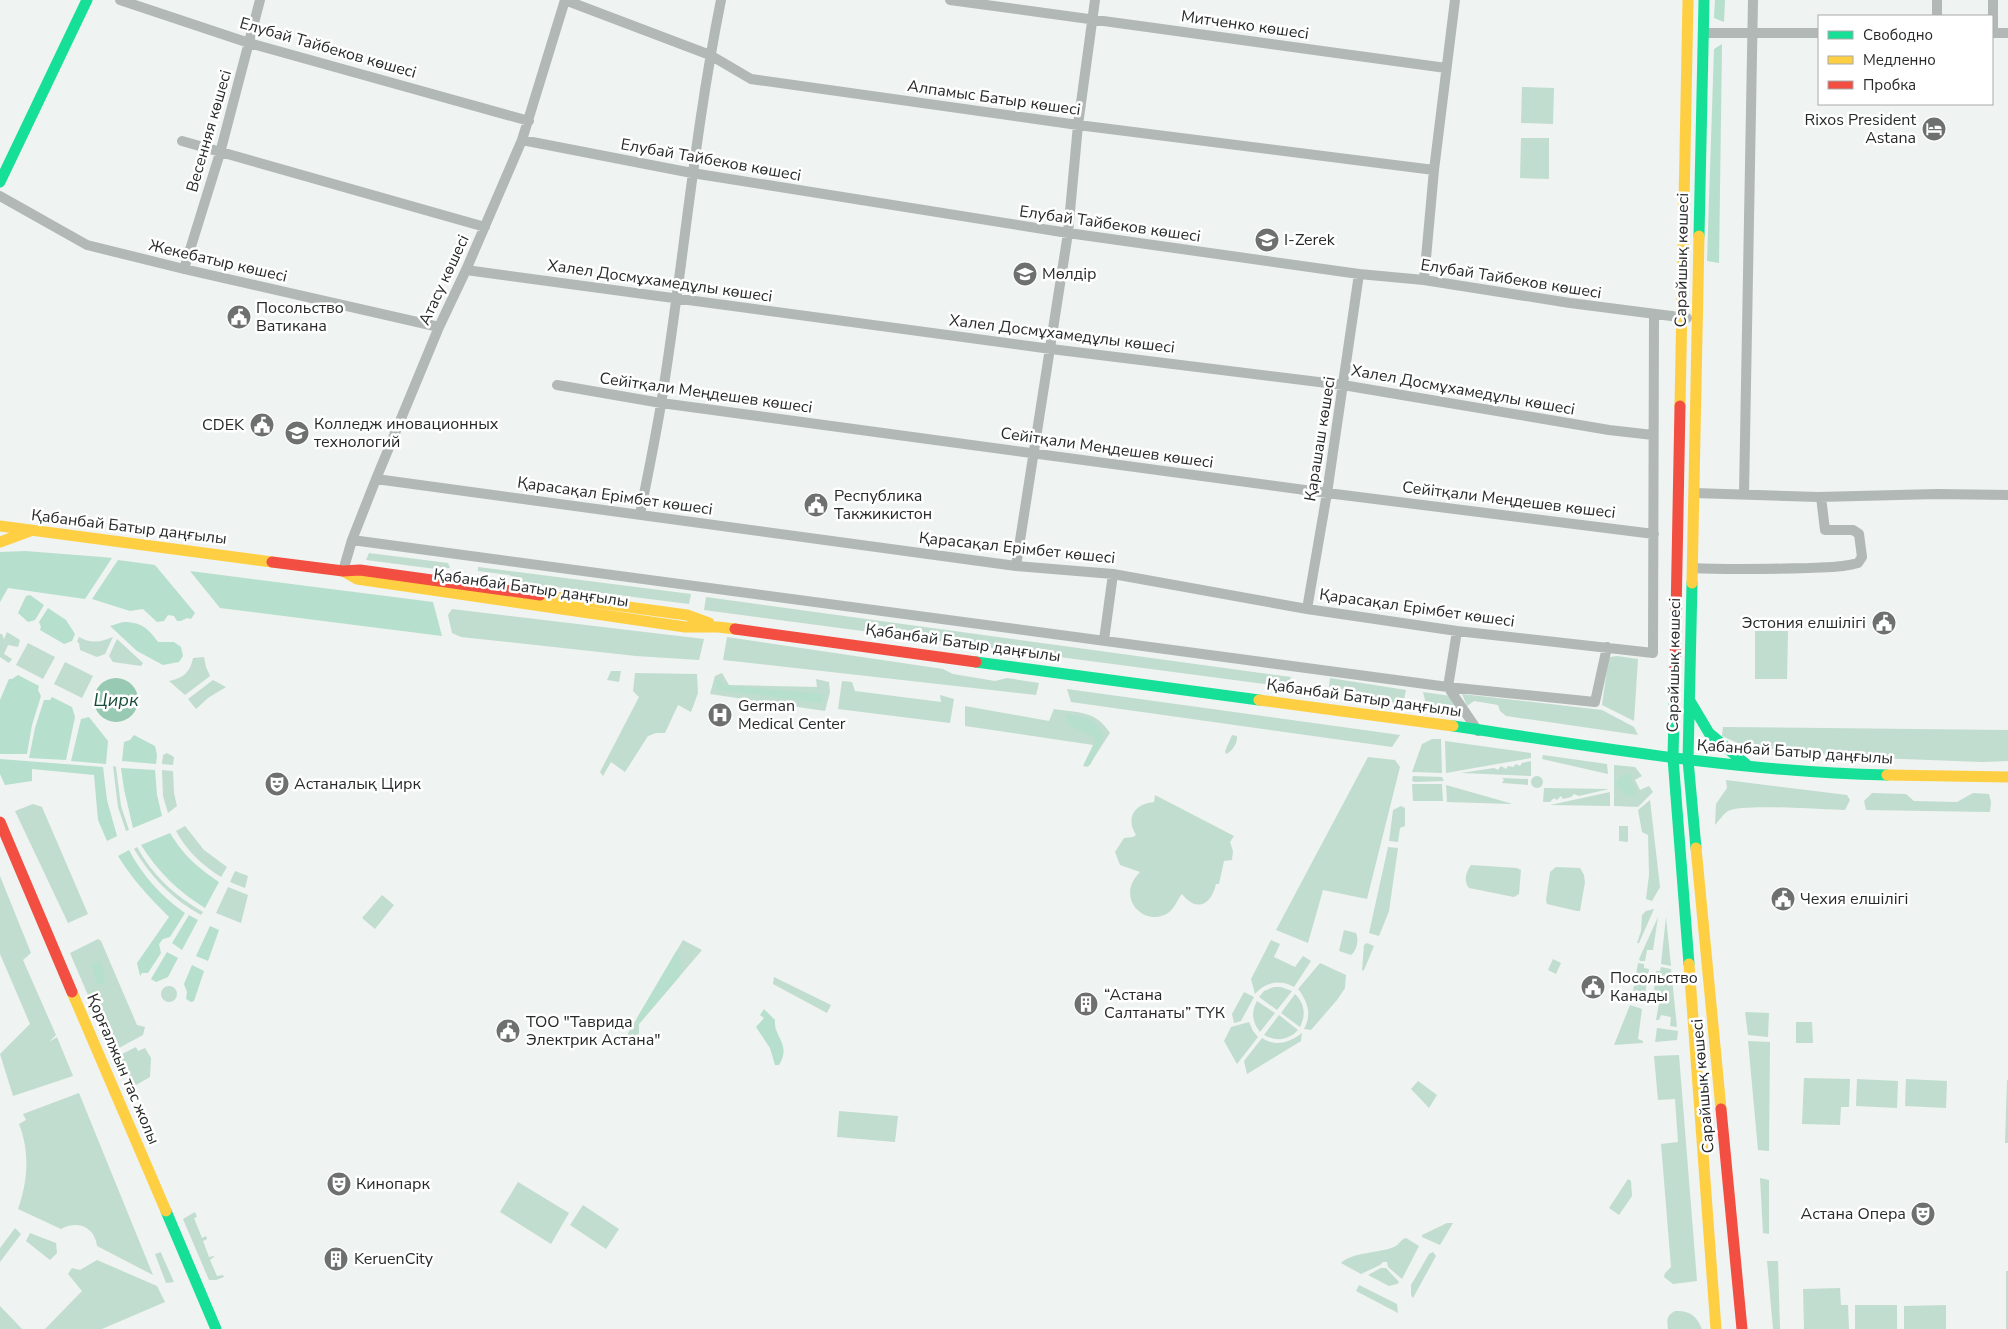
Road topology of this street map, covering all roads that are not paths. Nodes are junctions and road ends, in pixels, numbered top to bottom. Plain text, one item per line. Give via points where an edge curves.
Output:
1 (87, 0) edge
2 (120, 0) edge
3 (260, 0) edge
4 (565, 0) edge
5 (721, 0) edge
6 (950, 0) edge
7 (1095, 0) edge
8 (1455, 0) edge
9 (1688, 0) edge
10 (1704, 0) edge
11 (1753, 0) edge
12 (1937, 0) edge
13 (1993, 0) edge
14 (1937, 15) edge
15 (1993, 15) edge
16 (1093, 19) junction
17 (1703, 33) junction
18 (1752, 33) junction
19 (1818, 33) edge
20 (1993, 33) edge
21 (2008, 33) edge
22 (249, 43) junction
23 (710, 56) junction
24 (1446, 68) junction
25 (529, 121) junction
26 (1078, 125) junction
27 (522, 140) junction
28 (182, 141) dead end
29 (220, 153) junction
30 (1434, 170) junction
31 (692, 173) junction
32 (0, 182) edge
33 (0, 196) edge
34 (485, 227) junction
35 (1068, 233) junction
36 (184, 269) junction
37 (466, 270) junction
38 (1359, 274) junction
39 (1424, 280) junction
40 (676, 298) junction
41 (1654, 315) junction
42 (1682, 318) junction
43 (1696, 318) junction
44 (439, 328) junction
45 (1051, 348) junction
46 (557, 385) dead end
47 (1343, 385) junction
48 (661, 403) junction
49 (1652, 434) junction
50 (1033, 453) junction
51 (376, 479) junction
52 (1327, 493) junction
53 (1694, 493) junction
54 (1744, 494) junction
55 (2008, 495) edge
56 (1821, 497) junction
57 (640, 515) junction
58 (0, 516) edge
59 (0, 526) edge
60 (20, 529) junction
61 (33, 530) junction
62 (1654, 534) junction
63 (352, 540) junction
64 (0, 542) edge
65 (1016, 566) junction
66 (1692, 568) junction
67 (343, 570) junction
68 (1113, 574) junction
69 (1307, 609) junction
70 (1457, 630) junction
71 (1104, 640) junction
72 (1607, 647) junction
73 (1448, 687) junction
74 (1690, 700) junction
75 (1478, 730) junction
76 (1673, 758) junction
77 (1688, 760) junction
78 (1746, 765) junction
79 (2008, 777) edge
80 (0, 822) edge
81 (216, 1329) edge
82 (1716, 1329) edge
83 (1742, 1329) edge

1 - 32 main road
2 - 22 street, Елубай Тайбеков көшесі
3 - 22 street, Весенняя көшесі
4 - 23 street, Алпамыс Батыр көшесі
4 - 25 street, Атасу көшесі
5 - 23 street
6 - 16 street, Митченко көшесі
7 - 16 street
8 - 24 street
9 - 42 main road, Сарайшық көшесі
10 - 17 main road, Сарайшық көшесі
11 - 18 street
12 - 14 street
13 - 15 street
16 - 24 street, Митченко көшесі
16 - 26 street
17 - 18 street
17 - 43 main road, Сарайшық көшесі
18 - 19 street
18 - 54 street
20 - 21 street
22 - 25 street, Елубай Тайбеков көшесі
22 - 29 street, Весенняя көшесі
23 - 26 street, Алпамыс Батыр көшесі via 751,79
23 - 31 street
24 - 30 street
25 - 27 street, Атасу көшесі
26 - 30 street, Алпамыс Батыр көшесі
26 - 35 street
27 - 31 street, Елубай Тайбеков көшесі
27 - 34 street, Атасу көшесі
28 - 29 street
29 - 34 street
29 - 36 street, Весенняя көшесі
30 - 39 street
31 - 35 street, Елубай Тайбеков көшесі
31 - 40 street
33 - 36 street, Жекебатыр көшесі via 87,245
34 - 37 street, Атасу көшесі
35 - 38 street, Елубай Тайбеков көшесі
35 - 45 street
36 - 44 street, Жекебатыр көшесі
37 - 40 street, Халел Досмұхамедұлы көшесі
37 - 44 street, Атасу көшесі
38 - 39 street, Елубай Тайбеков көшесі
38 - 47 street, Қарашаш көшесі
39 - 41 street, Елубай Тайбеков көшесі
40 - 45 street, Халел Досмұхамедұлы көшесі
40 - 48 street
41 - 42 street, Елубай Тайбеков көшесі
41 - 49 street
42 - 43 street, Елубай Тайбеков көшесі
42 - 76 main road, Сарайшық көшесі
43 - 53 main road, Сарайшық көшесі
44 - 51 street, Атасу көшесі
45 - 47 street, Халел Досмұхамедұлы көшесі
45 - 50 street
46 - 48 street, Сейітқали Меңдешев көшесі
47 - 49 street, Халел Досмұхамедұлы көшесі via 1609,430
47 - 52 street, Қарашаш көшесі
48 - 50 street, Сейітқали Меңдешев көшесі
48 - 57 street
49 - 62 street
50 - 52 street, Сейітқали Меңдешев көшесі
50 - 65 street
51 - 57 street, Қарасақал Ерімбет көшесі
51 - 63 street, Атасу көшесі
52 - 62 street, Сейітқали Меңдешев көшесі
52 - 69 street, Қарашаш көшесі
53 - 54 street
53 - 66 main road, Сарайшық көшесі
54 - 56 street
55 - 56 street
56 - 66 street via 1825,530 1853,530 1859,534 1862,557 1858,563 1801,568
57 - 65 street, Қарасақал Ерімбет көшесі
58 - 60 main road
59 - 60 main road, Қабанбай Батыр даңғылы
60 - 61 main road, Қабанбай Батыр даңғылы
61 - 64 main road
61 - 67 main road, Қабанбай Батыр даңғылы
62 - 72 street, Қарасақал Ерімбет көшесі via 1653,653
63 - 67 street, Атасу көшесі
63 - 71 street
65 - 68 street, Қарасақал Ерімбет көшесі
66 - 74 main road, Сарайшық көшесі
67 - 75 main road, Қабанбай Батыр даңғылы via 357,579 433,591
68 - 69 street, Қарасақал Ерімбет көшесі
68 - 71 street
69 - 70 street, Қарасақал Ерімбет көшесі
70 - 72 street, Қарасақал Ерімбет көшесі
70 - 73 street
71 - 73 street
72 - 73 street via 1595,702
73 - 75 street
74 - 77 main road, Сарайшық көшесі
74 - 78 main road via 1708,733
75 - 76 main road, Қабанбай Батыр даңғылы
76 - 77 main road, Қабанбай Батыр даңғылы
76 - 82 main road, Сарайшық көшесі
77 - 78 main road, Қабанбай Батыр даңғылы
77 - 83 main road, Сарайшық көшесі
78 - 79 main road, Қабанбай Батыр даңғылы via 1857,774
80 - 81 main road, Қорғалжын тас жолы

